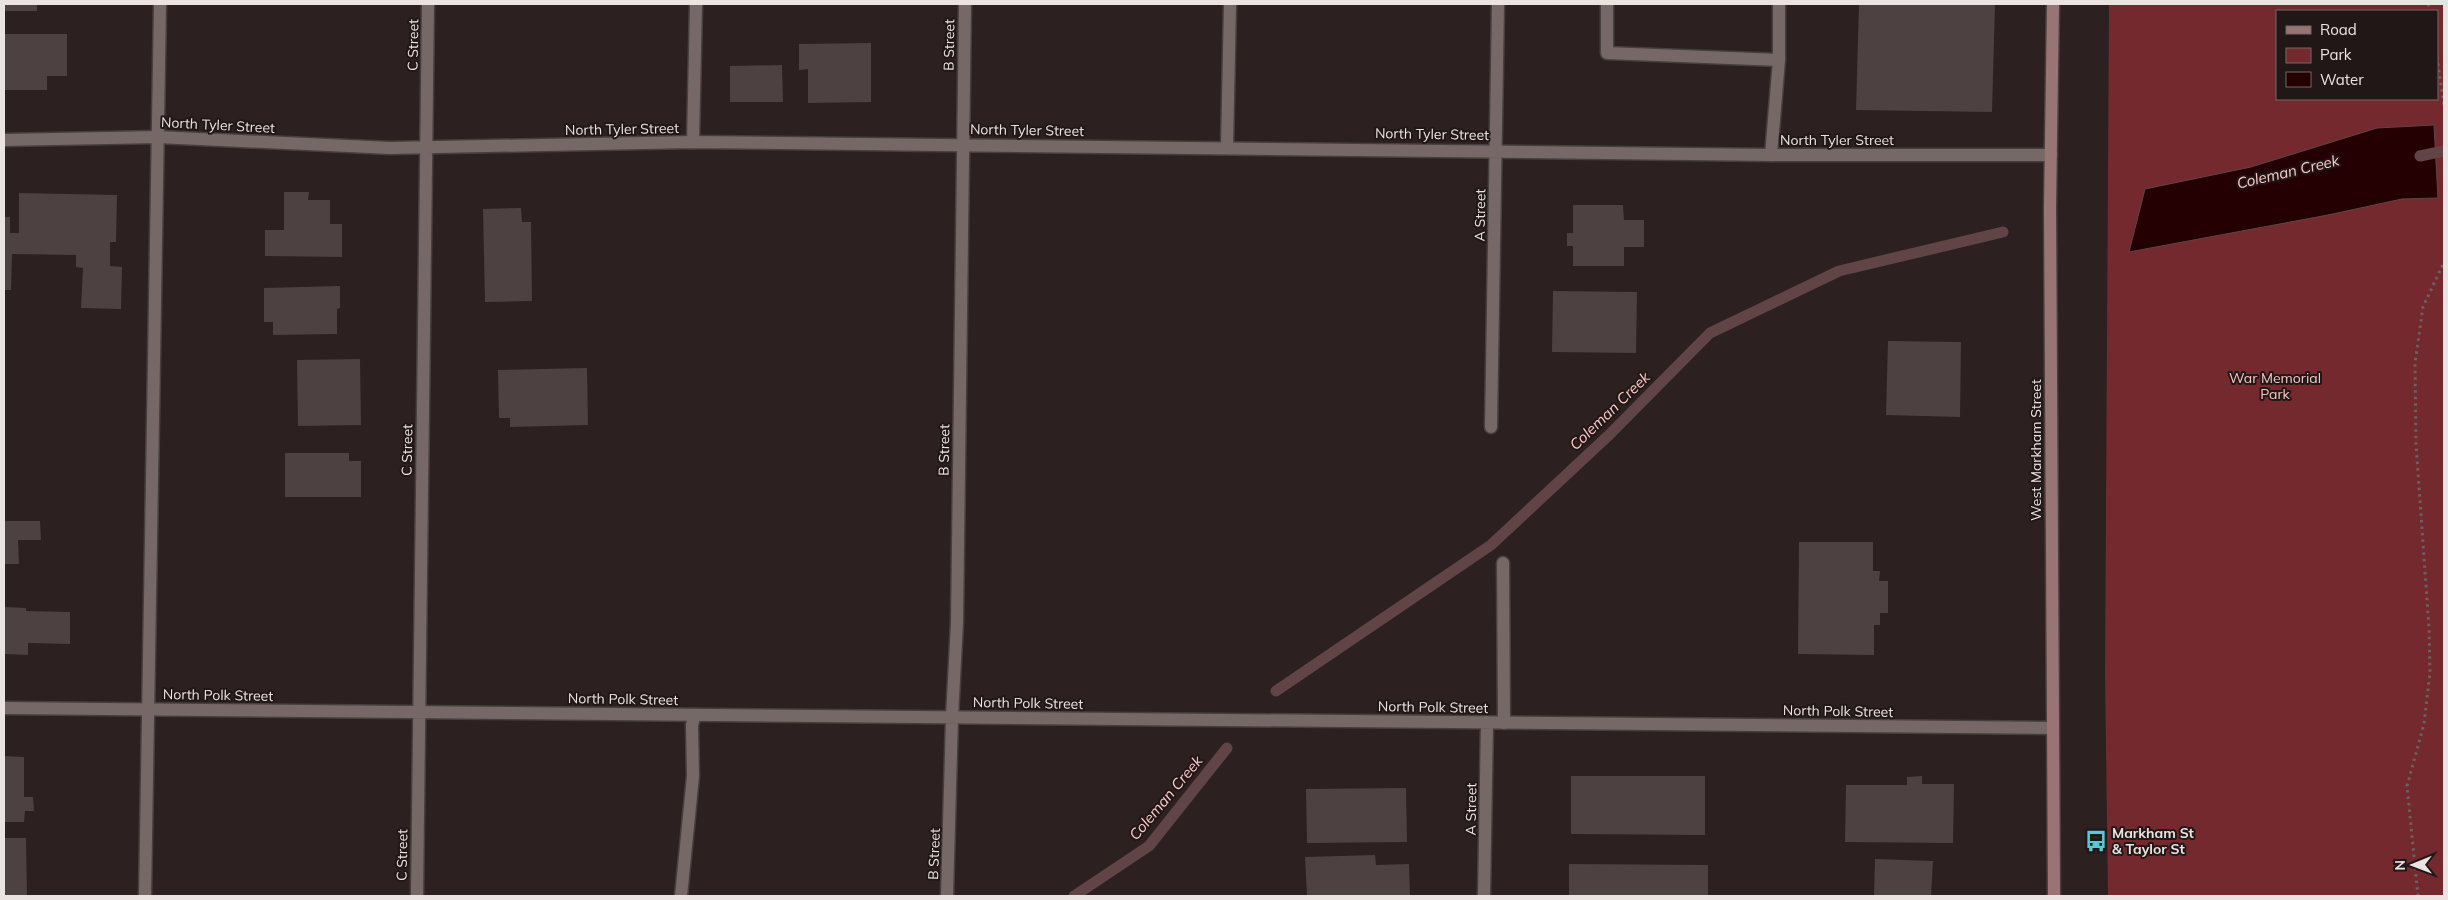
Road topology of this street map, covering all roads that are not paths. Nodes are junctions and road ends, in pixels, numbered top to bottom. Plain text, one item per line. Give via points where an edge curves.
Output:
1 (160, 4) edge
2 (428, 4) edge
3 (696, 4) edge
4 (965, 4) edge
5 (1230, 4) edge
6 (1498, 4) edge
7 (1607, 4) edge
8 (1779, 4) edge
9 (2053, 4) edge
10 (1779, 60) junction
11 (158, 137) junction
12 (4, 140) edge
13 (693, 142) junction
14 (963, 145) junction
15 (1227, 147) junction
16 (426, 148) junction
17 (1496, 150) junction
18 (1771, 154) junction
19 (2051, 156) junction
20 (1492, 426) dead end
21 (1503, 563) dead end
22 (4, 708) edge
23 (149, 710) junction
24 (419, 712) junction
25 (695, 715) junction
26 (952, 717) junction
27 (1487, 722) junction
28 (1504, 723) junction
29 (2052, 728) junction
30 (145, 896) edge
31 (417, 896) edge
32 (681, 896) edge
33 (947, 896) edge
34 (1484, 896) edge
35 (2054, 896) edge

1 - 11 street
2 - 16 street, C Street
3 - 13 street
4 - 14 street, B Street
5 - 15 street
6 - 17 street, A Street
7 - 10 street via 1607,53
8 - 10 street
9 - 19 main road, West Markham Street
10 - 18 street
11 - 12 street, North Tyler Street
11 - 16 street, North Tyler Street
11 - 23 street
13 - 14 street, North Tyler Street
13 - 16 street, North Tyler Street
14 - 15 street, North Tyler Street
14 - 26 street, B Street via 958,622
15 - 17 street, North Tyler Street
16 - 24 street, C Street
17 - 18 street, North Tyler Street
17 - 20 street, A Street
18 - 19 street, North Tyler Street
19 - 29 main road, West Markham Street
21 - 28 street
22 - 23 street, North Polk Street
23 - 24 street, North Polk Street
23 - 30 street
24 - 25 street, North Polk Street
24 - 31 street, C Street
25 - 26 street, North Polk Street
25 - 32 street via 692,725 693,776
26 - 27 street, North Polk Street
26 - 33 street, B Street
27 - 28 street, North Polk Street
27 - 34 street, A Street
28 - 29 street, North Polk Street
29 - 35 main road, West Markham Street

